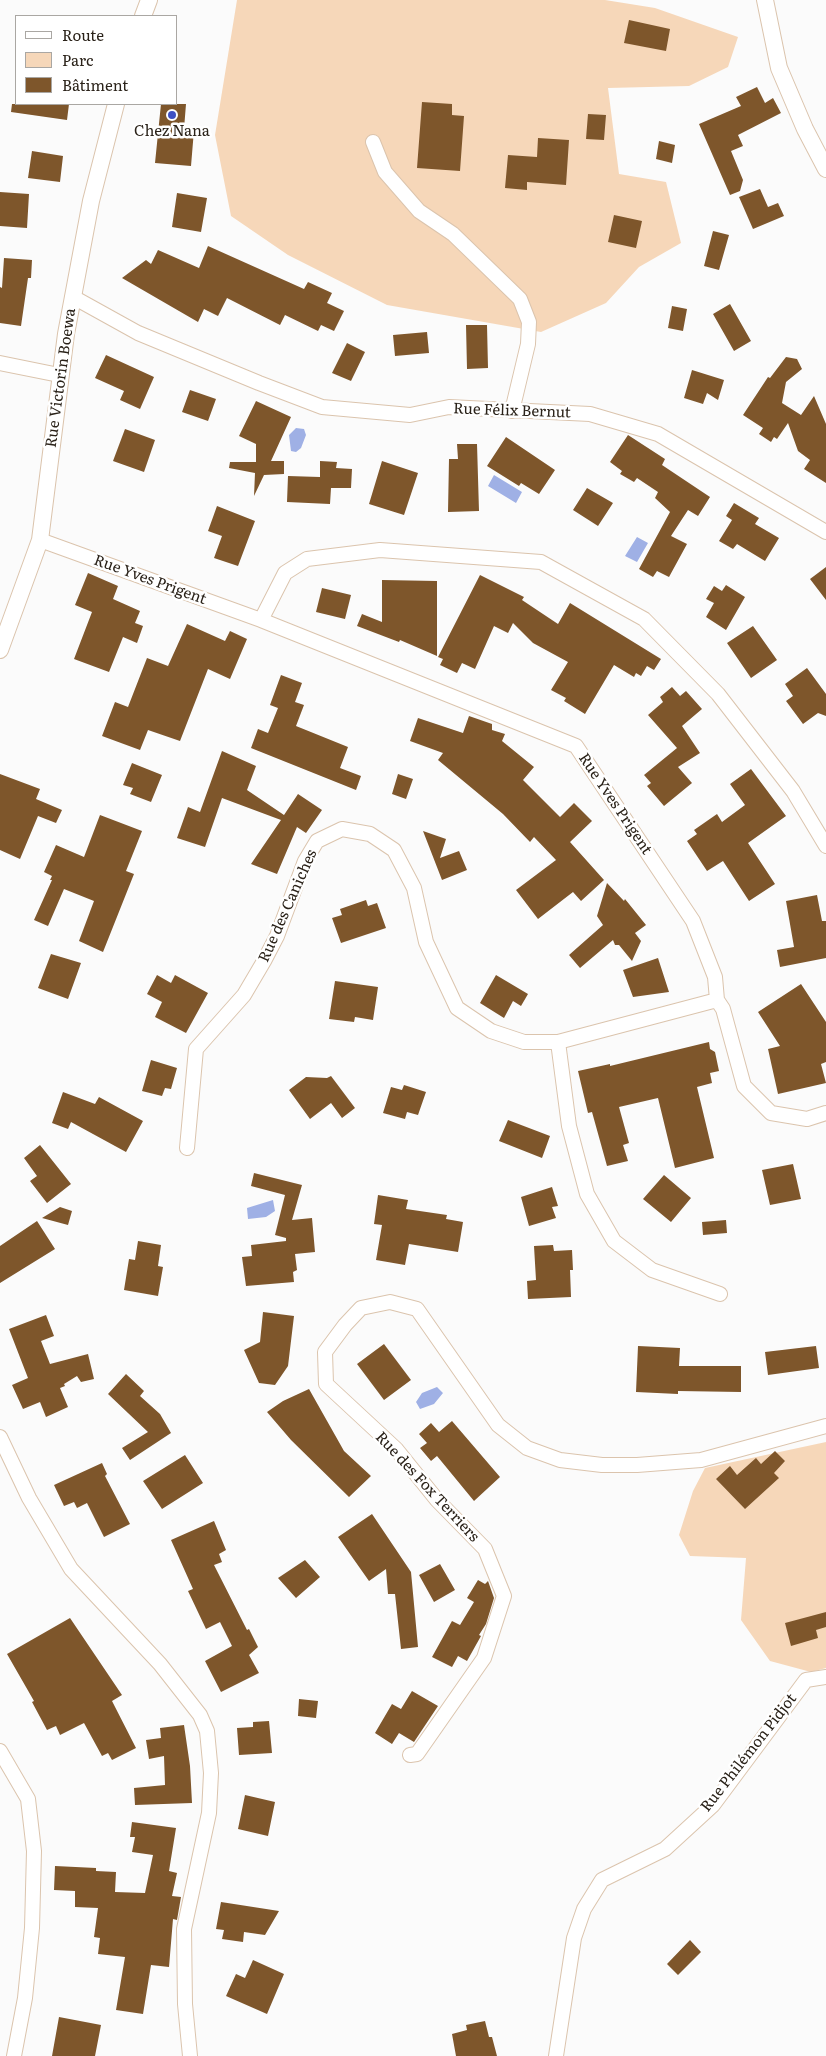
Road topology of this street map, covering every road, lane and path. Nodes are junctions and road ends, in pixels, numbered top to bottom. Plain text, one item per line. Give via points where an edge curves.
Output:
1 (150, 0) edge
2 (765, 0) edge
3 (143, 15) edge
4 (116, 105) edge
5 (373, 142) dead end
6 (826, 169) edge
7 (73, 297) junction
8 (0, 363) edge
9 (59, 375) junction
10 (512, 411) junction
11 (826, 532) edge
12 (40, 540) junction
13 (261, 620) junction
14 (0, 650) edge
15 (826, 846) edge
16 (717, 1000) junction
17 (558, 1042) junction
18 (826, 1113) edge
19 (187, 1148) dead end
20 (720, 1294) dead end
21 (826, 1426) edge
22 (0, 1437) edge
23 (826, 1677) edge
24 (0, 1751) edge
25 (410, 1755) dead end
26 (14, 2056) edge
27 (190, 2056) edge
28 (556, 2056) edge

1 - 3 street
2 - 6 street via 779,68
4 - 7 street, Rue Victorin Boewa
5 - 10 street via 385,172 419,211 453,234 520,299 529,322 528,344
7 - 9 street, Rue Victorin Boewa
7 - 10 street, Rue Félix Bernut via 138,333 322,407 410,415 449,408
8 - 9 street
9 - 12 street, Rue Victorin Boewa
10 - 11 street, Rue Félix Bernut via 590,414 658,434
12 - 13 street, Rue Yves Prigent
12 - 14 street, Rue Victorin Boewa
13 - 15 street via 285,573 307,559 380,550 541,562 644,619 718,694 793,791
13 - 16 street, Rue Yves Prigent via 576,746 693,921 715,977
16 - 17 street, Rue des Caniches
16 - 18 street, Rue Yves Prigent via 723,1009 744,1086 770,1114 807,1119
17 - 19 street, Rue des Caniches via 524,1042 491,1031 457,1008 426,942 414,888 394,850 370,834 342,829 317,841 304,861 277,936 264,961 244,995 196,1049
17 - 20 street via 569,1126 587,1194 614,1241 652,1270
21 - 25 street, Rue des Fox Terriers via 701,1460 637,1465 560,1460 527,1448 498,1425 417,1309 390,1302 361,1308 325,1352 326,1384 396,1449 437,1500 485,1549 504,1596 484,1658 417,1754
22 - 27 street via 29,1498 70,1568 160,1664 200,1715 207,1731 211,1773 209,1813 184,1928 184,2004
23 - 28 street, Rue Philémon Pidjot via 806,1680 713,1805 665,1849 602,1880 584,1909 574,1938
24 - 26 street via 28,1799 34,1851 32,1928 25,1998

